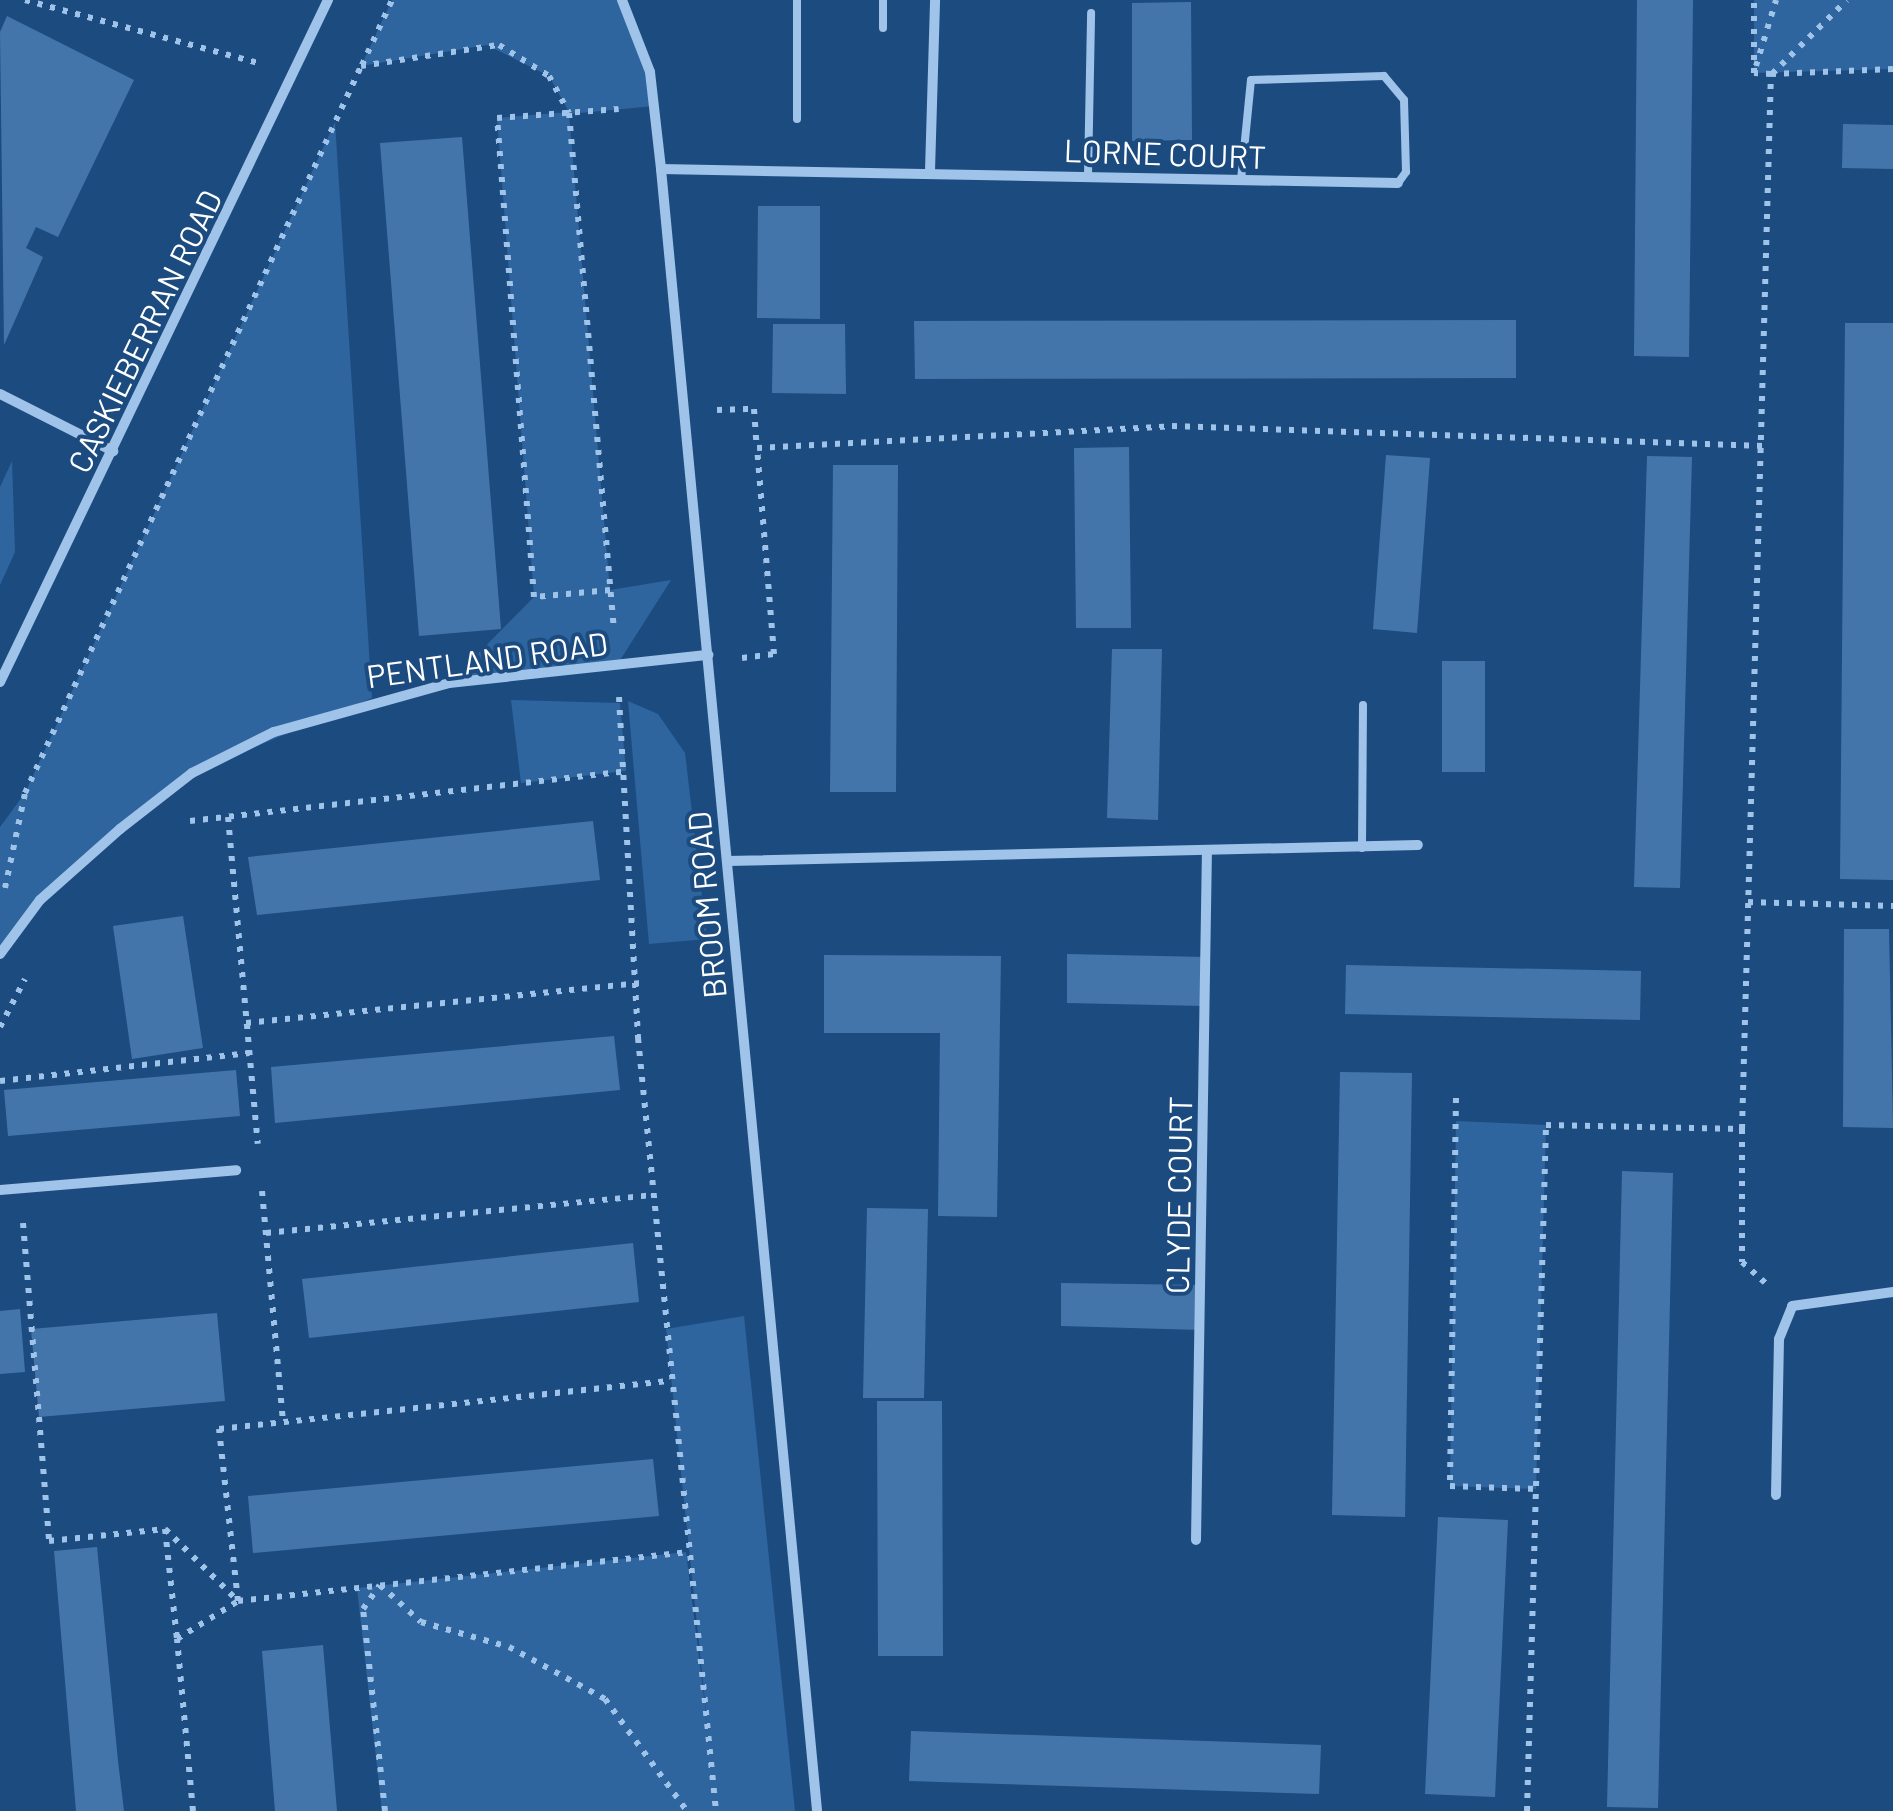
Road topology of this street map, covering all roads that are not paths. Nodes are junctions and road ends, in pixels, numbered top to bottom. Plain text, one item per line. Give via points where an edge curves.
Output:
1 (328, 0) edge
2 (622, 0) edge
3 (796, 0) edge
4 (883, 0) edge
5 (935, 0) edge
6 (1091, 14) dead end
7 (883, 28) dead end
8 (796, 119) dead end
9 (661, 170) junction
10 (930, 171) junction
11 (1088, 176) junction
12 (1241, 180) junction
13 (1398, 184) joint
14 (0, 394) edge
15 (113, 451) junction
16 (708, 659) junction
17 (0, 682) edge
18 (1363, 705) dead end
19 (1418, 845) dead end
20 (1362, 848) junction
21 (1207, 850) junction
22 (727, 861) junction
23 (0, 954) edge
24 (236, 1170) dead end
25 (0, 1190) edge
26 (1893, 1292) edge
27 (1776, 1496) dead end
28 (1196, 1540) dead end
29 (817, 1811) edge

1 - 15 street, CASKIEBERRAN ROAD
2 - 9 street, BROOM ROAD via 654,106
3 - 8 lane
4 - 7 lane
5 - 10 street
6 - 11 lane
9 - 10 street, LORNE COURT
9 - 16 street, BROOM ROAD
10 - 11 street, LORNE COURT
11 - 12 street, LORNE COURT
12 - 13 street, LORNE COURT
12 - 13 lane via 1251,80 1384,76 1404,100 1406,172
14 - 15 street
15 - 17 street, CASKIEBERRAN ROAD
16 - 22 street, BROOM ROAD
16 - 23 street, PENTLAND ROAD via 372,698 274,732 192,773 120,829 40,900
18 - 20 lane
19 - 20 street
20 - 21 street
21 - 22 street
21 - 28 street, CLYDE COURT
22 - 29 street, BROOM ROAD
24 - 25 street
26 - 27 street via 1792,1306 1780,1339

